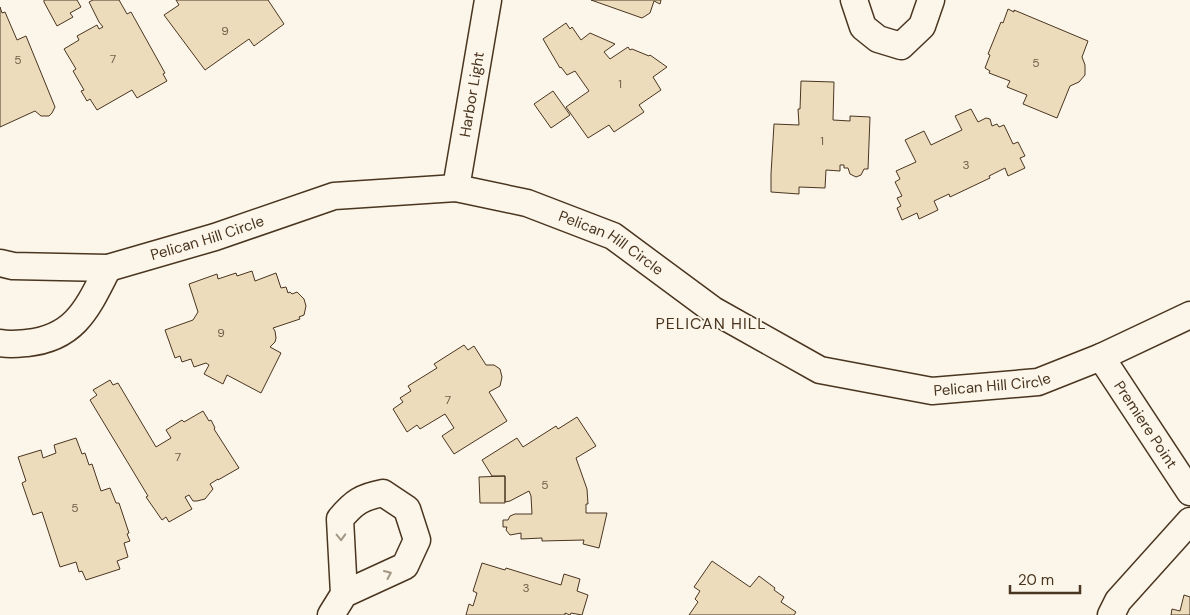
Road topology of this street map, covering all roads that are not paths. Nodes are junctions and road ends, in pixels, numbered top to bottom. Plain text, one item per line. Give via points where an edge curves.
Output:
1 (488, 0) edge
2 (854, 0) edge
3 (931, 0) edge
4 (456, 188) junction
5 (0, 263) edge
6 (108, 268) junction
7 (1190, 315) edge
8 (0, 343) edge
9 (1101, 357) junction
10 (1190, 492) edge
11 (1190, 520) edge
12 (1111, 615) edge

1 - 4 street, Harbor Light
2 - 3 street via 863,26 878,39 901,46 922,26
4 - 6 street, Pelican Hill Circle via 334,196 215,237
4 - 9 street, Pelican Hill Circle via 527,203 612,236 712,310 820,370 932,390 1038,382
5 - 6 street, Pelican Hill Circle
6 - 8 street via 85,312 66,330 41,342
7 - 9 street, Pelican Hill Circle
9 - 10 street, Premiere Point
11 - 12 street via 1118,601

